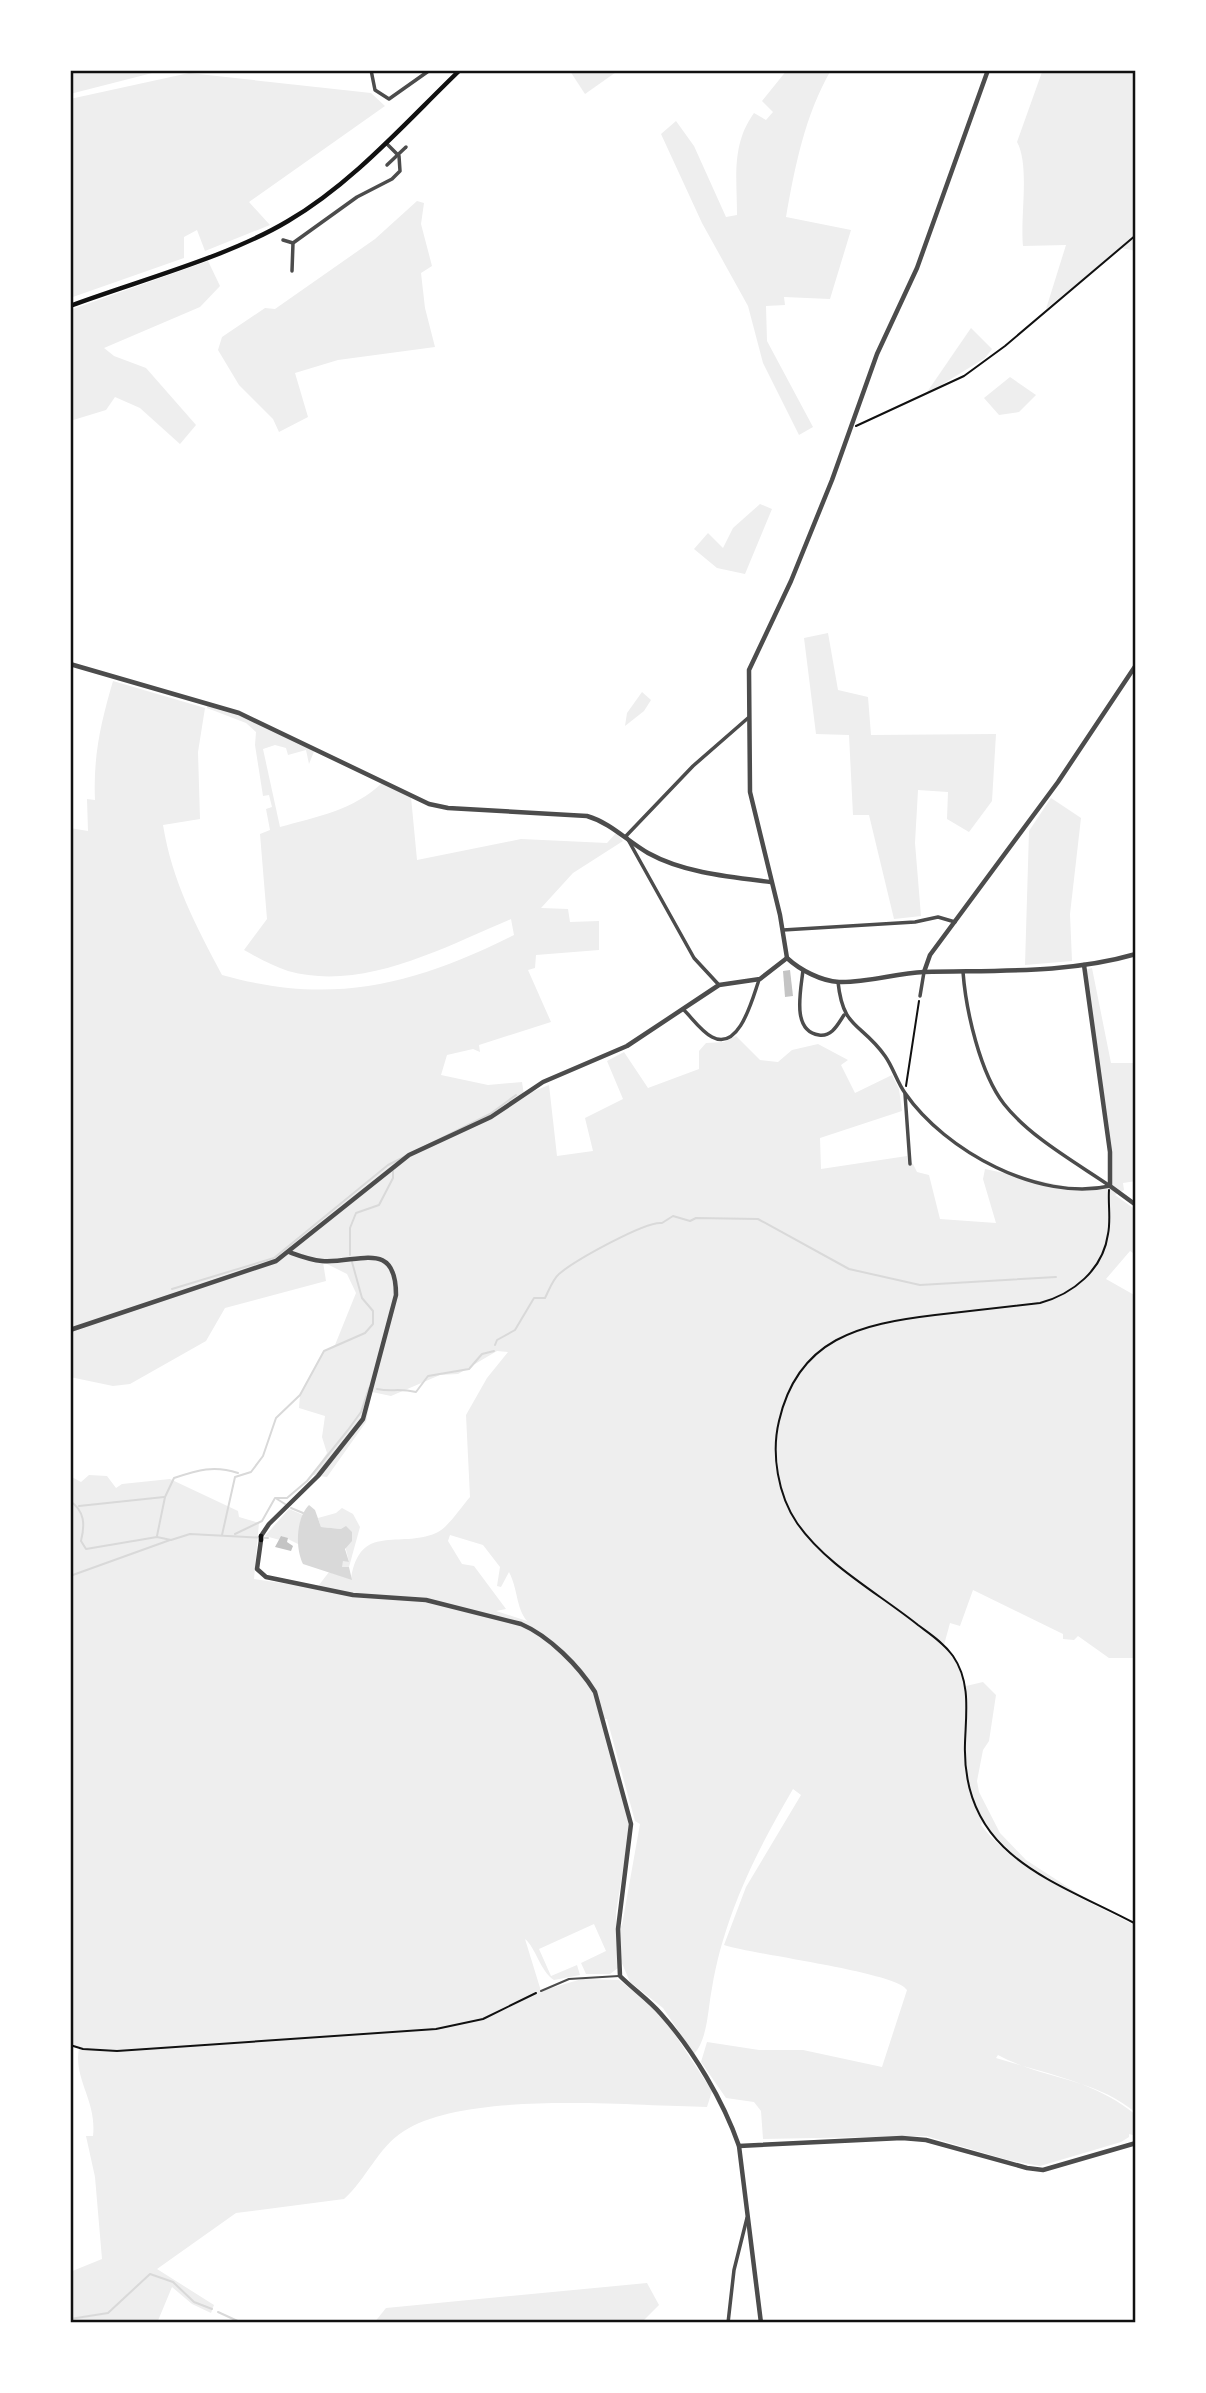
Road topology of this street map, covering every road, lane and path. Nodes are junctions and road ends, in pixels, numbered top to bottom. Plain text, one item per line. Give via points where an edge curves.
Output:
1 (371, 70) edge
2 (430, 70) edge
3 (460, 70) edge
4 (988, 70) edge
5 (385, 142) junction
6 (406, 147) dead end
7 (397, 154) junction
8 (387, 165) dead end
9 (1136, 234) edge
10 (283, 240) dead end
11 (293, 243) junction
12 (292, 271) dead end
13 (70, 306) edge
14 (849, 429) junction
15 (70, 664) edge
16 (1136, 665) edge
17 (748, 718) junction
18 (626, 836) junction
19 (771, 882) junction
20 (954, 922) junction
21 (783, 930) junction
22 (1136, 954) edge
23 (787, 958) junction
24 (1084, 965) junction
25 (803, 970) junction
26 (924, 972) junction
27 (963, 972) junction
28 (760, 979) junction
29 (838, 982) junction
30 (719, 985) junction
31 (920, 996) joint
32 (684, 1010) junction
33 (844, 1015) junction
34 (905, 1094) junction
35 (910, 1164) dead end
36 (1110, 1186) junction
37 (1136, 1205) edge
38 (289, 1252) junction
39 (70, 1330) edge
40 (1136, 1924) edge
41 (620, 1976) junction
42 (541, 1991) joint
43 (70, 2045) edge
44 (1136, 2143) edge
45 (739, 2146) junction
46 (747, 2217) junction
47 (728, 2323) edge
48 (761, 2323) edge

1 - 2 street via 375,90 389,99
3 - 5 main road
4 - 14 street via 917,268
5 - 7 street
5 - 13 main road via 339,185 287,222 233,247
6 - 7 street
7 - 8 street
7 - 11 street via 400,171 392,179 357,197
9 - 14 path via 1006,346 964,376
10 - 11 street
11 - 12 street
14 - 17 street via 790,585 751,661
15 - 18 street via 239,713 429,804 576,814 603,821
16 - 20 street via 1058,782
17 - 18 street via 693,766
17 - 19 street via 750,792
18 - 19 street via 678,865
18 - 30 street via 694,958
19 - 21 street
20 - 21 street via 938,918
20 - 26 street via 927,959
21 - 23 street
22 - 24 street
23 - 25 street
23 - 28 street
24 - 27 street
24 - 36 street via 1110,1152
25 - 29 street
25 - 33 street via 803,1026 824,1036
26 - 27 street
26 - 29 street
26 - 31 street
27 - 36 street via 972,1026 999,1096 1031,1129
28 - 30 street
28 - 32 street via 746,1020 723,1038 709,1035
29 - 33 street
30 - 32 street
31 - 34 path
32 - 38 street via 627,1046 543,1082 491,1117 409,1155
33 - 34 street via 883,1053
34 - 35 street
34 - 36 street via 954,1143 1003,1172 1083,1190
36 - 37 street
36 - 40 path via 1106,1245 1082,1282 1059,1298 1040,1303 886,1321 846,1333 804,1365 782,1407 775,1453 785,1500 797,1523 837,1563 944,1645 960,1668 967,1695 968,1789 974,1809 995,1839 1024,1864
38 - 39 street via 261,1266
38 - 41 street via 322,1261 376,1257 389,1265 396,1284 393,1312 363,1419 318,1476 269,1524 261,1538 257,1569 266,1577 353,1595 426,1600 521,1623 586,1678 595,1692 631,1824 618,1921
41 - 42 lane via 569,1979
41 - 45 street via 671,2027 717,2097
42 - 43 path via 483,2019 436,2029 117,2050
44 - 45 street via 1043,2170 902,2138
45 - 46 street
46 - 47 street
46 - 48 street

